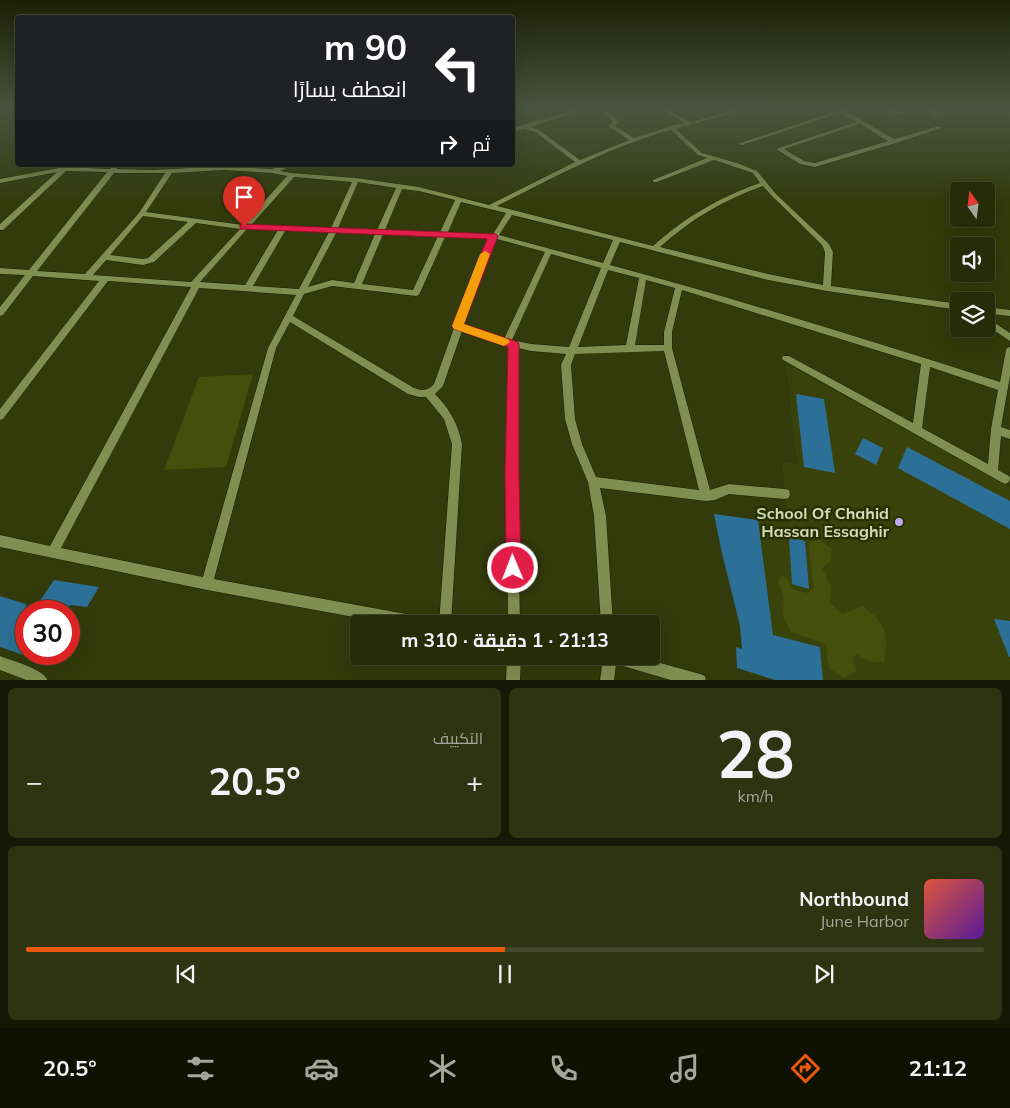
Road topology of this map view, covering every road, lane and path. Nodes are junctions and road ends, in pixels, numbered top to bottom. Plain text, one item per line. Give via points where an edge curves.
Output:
1 (550, 141) edge
2 (631, 141) edge
3 (685, 141) edge
4 (750, 141) edge
5 (793, 141) edge
6 (898, 141) edge
7 (894, 142) joint
8 (740, 144) dead end
9 (713, 158) junction
10 (579, 162) junction
11 (66, 167) edge
12 (114, 167) edge
13 (273, 168) edge
14 (170, 171) junction
15 (292, 175) junction
16 (356, 180) junction
17 (0, 181) edge
18 (656, 181) dead end
19 (765, 183) junction
20 (400, 186) junction
21 (459, 199) junction
22 (490, 207) junction
23 (510, 212) junction
24 (141, 214) junction
25 (194, 221) junction
26 (244, 227) junction
27 (284, 227) junction
28 (0, 228) edge
29 (334, 229) junction
30 (381, 231) junction
31 (444, 234) junction
32 (493, 236) junction
33 (617, 239) junction
34 (654, 248) junction
35 (549, 251) junction
36 (105, 257) junction
37 (605, 265) junction
38 (0, 271) edge
39 (32, 273) junction
40 (644, 276) junction
41 (87, 277) junction
42 (105, 279) junction
43 (194, 285) junction
44 (357, 285) junction
45 (680, 286) junction
46 (827, 288) junction
47 (247, 289) junction
48 (300, 292) junction
49 (950, 306) edge
50 (995, 312) edge
51 (0, 313) edge
52 (1010, 313) edge
53 (287, 317) junction
54 (458, 326) junction
55 (995, 326) edge
56 (1010, 338) edge
57 (510, 344) junction
58 (630, 347) junction
59 (668, 348) junction
60 (570, 350) junction
61 (1010, 350) edge
62 (786, 358) dead end
63 (926, 362) junction
64 (1002, 387) junction
65 (429, 394) junction
66 (0, 416) edge
67 (996, 429) junction
68 (917, 431) junction
69 (1010, 435) edge
70 (993, 472) junction
71 (1005, 479) dead end
72 (593, 482) junction
73 (785, 494) dead end
74 (706, 496) junction
75 (0, 542) edge
76 (53, 552) junction
77 (207, 584) junction
78 (378, 615) edge
79 (446, 615) edge
80 (514, 615) edge
81 (606, 615) edge
82 (0, 663) edge
83 (514, 665) edge
84 (39, 678) edge
85 (687, 678) edge
86 (513, 680) edge
87 (607, 680) edge
88 (700, 680) edge

1 - 10 street
2 - 10 street
3 - 9 street via 697,152
4 - 8 street
5 - 7 street via 779,149 802,163 816,165
6 - 7 street
9 - 18 street
9 - 19 street via 755,172
10 - 22 street
11 - 12 street
11 - 17 street
11 - 28 street
12 - 14 street
12 - 39 street
13 - 14 street
13 - 15 street
14 - 24 street
15 - 16 street
15 - 26 street
16 - 20 street
16 - 29 street
19 - 34 street via 719,201 692,216
19 - 46 street via 825,244 828,252
20 - 21 street
20 - 30 street
21 - 22 street
21 - 31 street
22 - 23 street
23 - 32 street
23 - 33 street
24 - 25 street
24 - 36 street
25 - 26 street
25 - 36 street via 151,260 143,262
26 - 27 street
26 - 43 street
27 - 29 street
27 - 47 street
29 - 30 street
29 - 48 street
30 - 31 street
30 - 44 street
31 - 32 street
31 - 44 street via 416,293
32 - 35 street
32 - 54 street
33 - 34 street
33 - 37 street
34 - 46 street via 768,278
35 - 37 street
35 - 57 street
36 - 41 street
37 - 40 street
37 - 60 street
38 - 39 street
39 - 41 street
39 - 51 street
40 - 45 street
40 - 58 street
41 - 42 street
42 - 43 street
42 - 66 street
43 - 47 street
43 - 76 street
44 - 48 street via 325,284
45 - 59 street via 668,332
45 - 63 street
46 - 49 street
47 - 48 street
48 - 53 street
50 - 52 street
53 - 65 street via 411,391
53 - 77 street via 272,348
54 - 57 street
54 - 65 street via 438,386
55 - 56 street
57 - 60 street
57 - 80 street
58 - 59 street
58 - 60 street
59 - 74 street
60 - 72 street via 566,365 570,419
61 - 64 street
62 - 68 street
63 - 64 street
63 - 68 street
64 - 67 street
65 - 79 street via 446,410 457,444
67 - 69 street
67 - 70 street
68 - 70 street
70 - 71 street
72 - 74 street
72 - 81 street via 600,516
73 - 74 street via 729,489 715,496
75 - 76 street
76 - 77 street
77 - 78 street
82 - 84 street
83 - 86 street
85 - 87 street via 610,656
85 - 88 street

